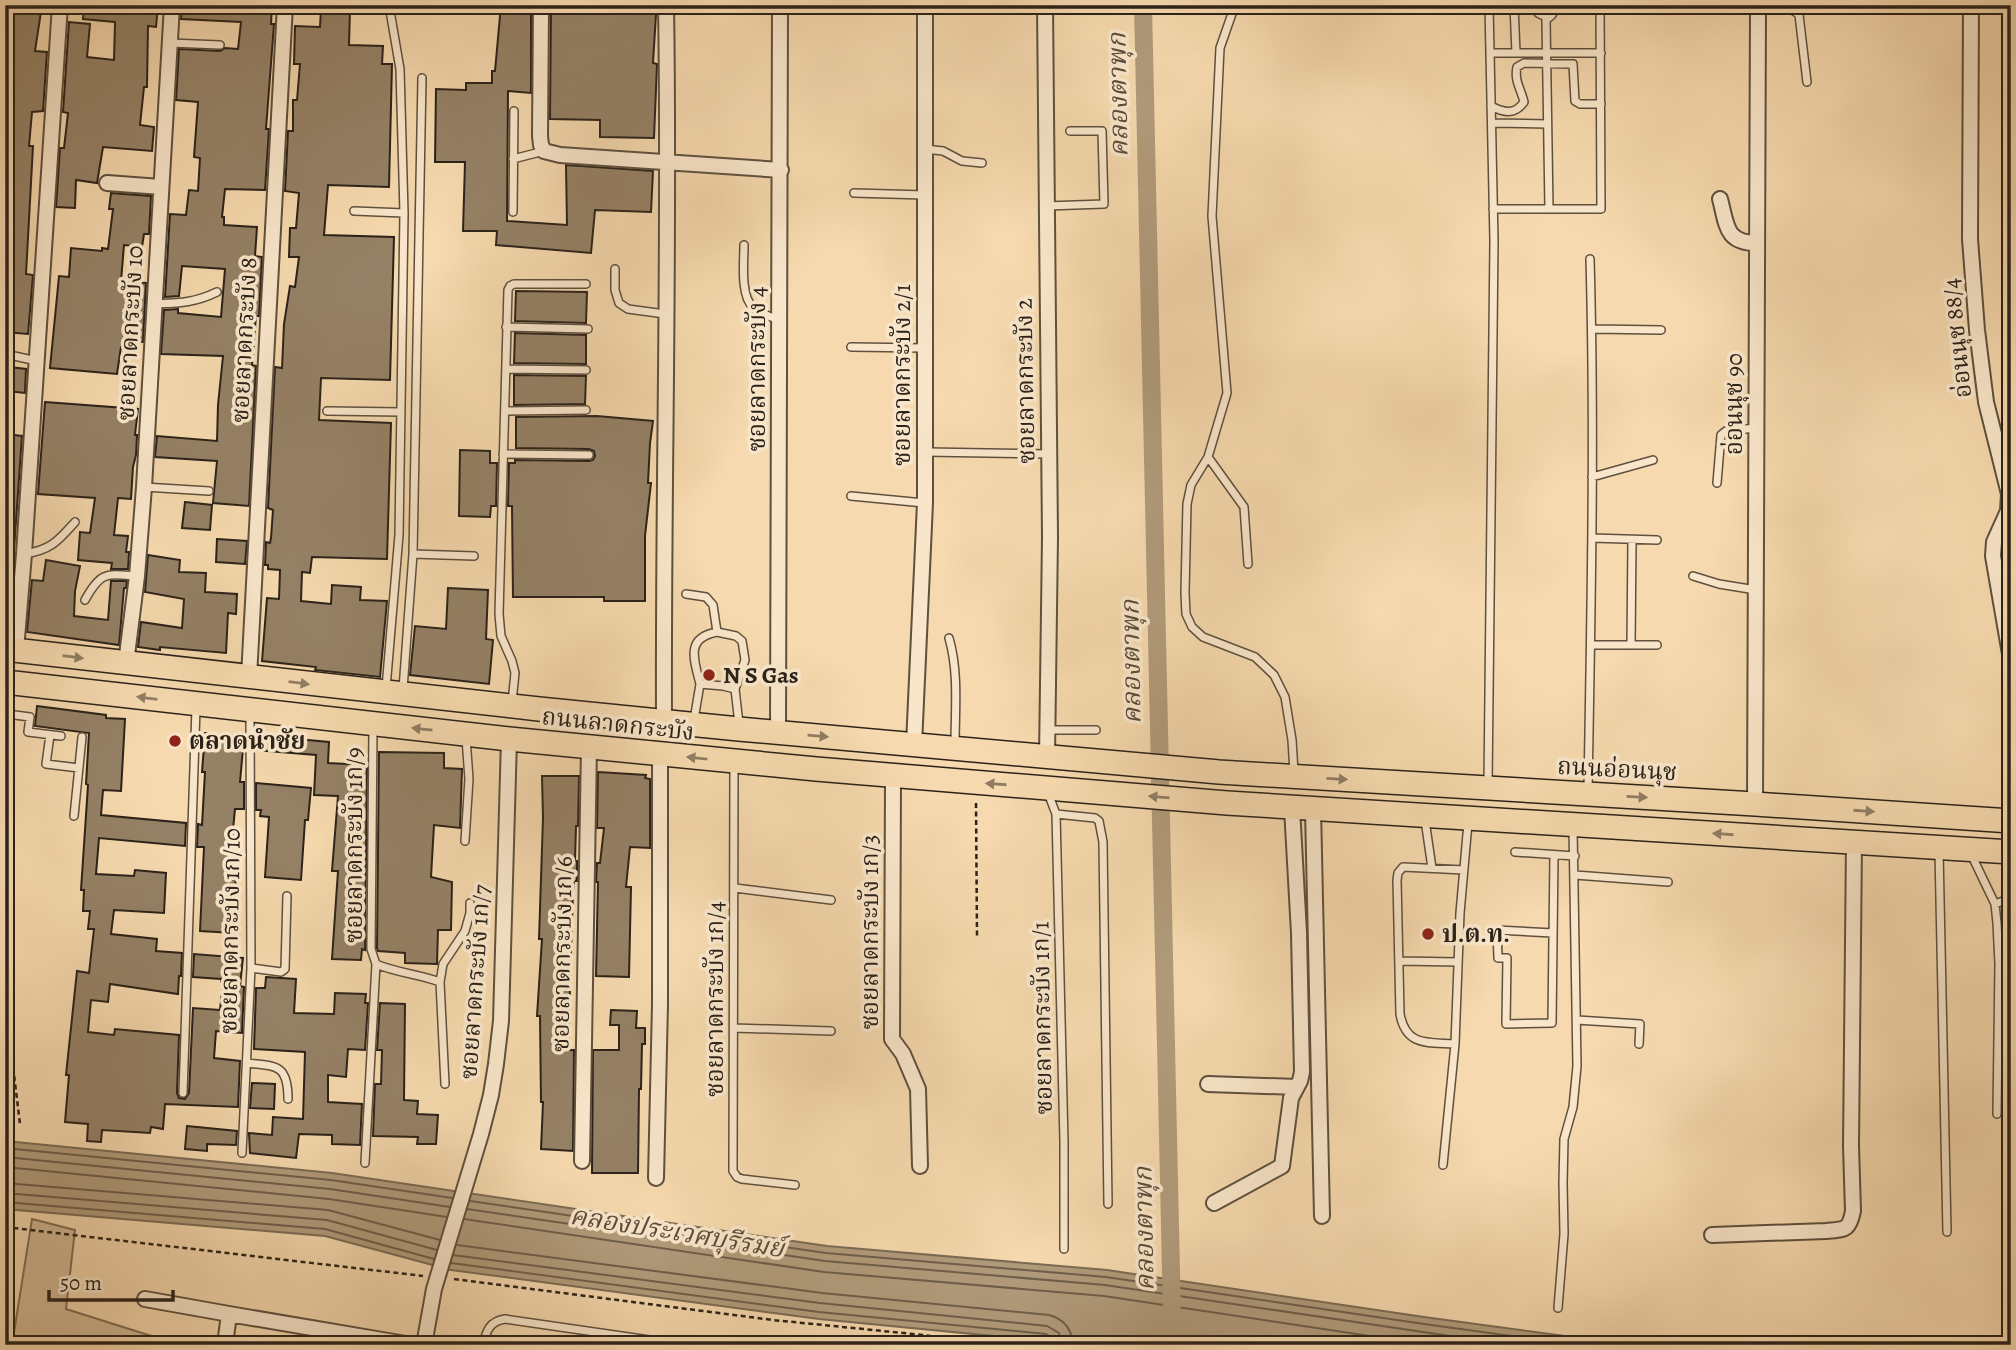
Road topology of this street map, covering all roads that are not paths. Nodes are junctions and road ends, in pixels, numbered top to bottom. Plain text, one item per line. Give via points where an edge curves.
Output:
1 (60, 5) edge
2 (172, 5) edge
3 (285, 5) edge
4 (389, 5) edge
5 (541, 5) edge
6 (666, 5) edge
7 (780, 5) edge
8 (947, 5) edge
9 (1045, 5) edge
10 (1235, 5) edge
11 (1489, 5) edge
12 (1514, 5) edge
13 (1533, 5) edge
14 (1557, 5) edge
15 (1600, 5) edge
16 (1971, 5) edge
17 (1758, 6) edge
18 (925, 8) edge
19 (1548, 18) junction
20 (170, 43) junction
21 (220, 45) dead end
22 (1490, 53) junction
23 (1516, 53) junction
24 (1546, 53) junction
25 (1601, 53) junction
26 (1546, 64) junction
27 (422, 78) dead end
28 (1807, 82) dead end
29 (1601, 104) junction
30 (1491, 106) junction
31 (514, 111) dead end
32 (1492, 123) junction
33 (1547, 124) junction
34 (1070, 131) dead end
35 (925, 149) junction
36 (544, 150) junction
37 (513, 159) junction
38 (668, 162) junction
39 (982, 163) dead end
40 (781, 170) junction
41 (107, 184) dead end
42 (161, 187) junction
43 (853, 193) dead end
44 (925, 195) junction
45 (1720, 199) dead end
46 (1046, 206) junction
47 (1493, 209) junction
48 (1549, 209) junction
49 (354, 211) dead end
50 (513, 212) dead end
51 (404, 213) junction
52 (1757, 243) junction
53 (744, 245) dead end
54 (1590, 259) dead end
55 (615, 269) dead end
56 (586, 284) dead end
57 (216, 292) dead end
58 (155, 304) junction
59 (666, 314) junction
60 (780, 320) junction
61 (506, 327) junction
62 (588, 329) dead end
63 (1592, 329) junction
64 (1661, 330) dead end
65 (850, 347) dead end
66 (925, 348) junction
67 (5, 354) edge
68 (38, 361) junction
69 (506, 369) junction
70 (586, 370) dead end
71 (586, 410) dead end
72 (327, 411) dead end
73 (505, 411) junction
74 (401, 412) junction
75 (1757, 427) junction
76 (925, 452) junction
77 (503, 454) junction
78 (1049, 454) junction
79 (589, 455) dead end
80 (1208, 457) junction
81 (1653, 460) dead end
82 (1592, 477) junction
83 (1717, 482) dead end
84 (144, 487) junction
85 (209, 491) dead end
86 (851, 496) dead end
87 (925, 503) junction
88 (75, 522) dead end
89 (1592, 538) junction
90 (1632, 540) junction
91 (1657, 540) dead end
92 (24, 554) junction
93 (413, 554) junction
94 (474, 556) dead end
95 (1248, 564) dead end
96 (136, 576) junction
97 (1693, 576) dead end
98 (1756, 590) junction
99 (686, 594) dead end
100 (85, 600) dead end
101 (717, 632) junction
102 (949, 638) dead end
103 (1592, 645) junction
104 (1631, 645) junction
105 (1657, 645) dead end
106 (11, 649) edge
107 (2011, 660) edge
108 (127, 663) junction
109 (249, 677) junction
110 (8, 682) edge
111 (700, 684) junction
112 (735, 690) junction
113 (394, 694) junction
114 (196, 704) junction
115 (512, 706) junction
116 (250, 710) junction
117 (7, 714) junction
118 (664, 721) junction
119 (373, 724) junction
120 (693, 724) junction
121 (739, 729) junction
122 (1047, 730) junction
123 (1096, 730) dead end
124 (778, 732) junction
125 (5, 733) edge
126 (466, 734) junction
127 (50, 735) junction
128 (61, 736) dead end
129 (82, 737) dead end
130 (509, 739) junction
131 (914, 745) junction
132 (589, 747) junction
133 (955, 749) junction
134 (660, 754) junction
135 (1046, 757) junction
136 (734, 762) junction
137 (79, 768) junction
138 (1220, 772) joint
139 (893, 776) junction
140 (1294, 776) junction
141 (1055, 788) junction
142 (1488, 788) junction
143 (1588, 794) junction
144 (1755, 804) junction
145 (1302, 808) junction
146 (1056, 814) junction
147 (74, 816) dead end
148 (1424, 816) junction
149 (1468, 819) junction
150 (2011, 821) edge
151 (1573, 825) junction
152 (1753, 836) junction
153 (465, 842) dead end
154 (1854, 842) junction
155 (1939, 848) junction
156 (1968, 850) junction
157 (1515, 852) dead end
158 (2011, 852) edge
159 (1554, 855) junction
160 (1575, 856) junction
161 (1432, 868) junction
162 (1464, 870) junction
163 (1575, 875) junction
164 (1668, 882) dead end
165 (735, 888) junction
166 (287, 896) dead end
167 (2011, 896) edge
168 (831, 900) dead end
169 (470, 903) dead end
170 (1995, 904) junction
171 (1553, 933) junction
172 (1399, 961) junction
173 (1458, 962) junction
174 (376, 964) junction
175 (251, 968) junction
176 (440, 982) junction
177 (1577, 1020) junction
178 (734, 1028) junction
179 (831, 1031) dead end
180 (1455, 1044) junction
181 (1639, 1044) dead end
182 (247, 1063) junction
183 (446, 1084) dead end
184 (1208, 1084) dead end
185 (1297, 1087) junction
186 (183, 1093) dead end
187 (288, 1099) dead end
188 (1997, 1114) dead end
189 (242, 1153) dead end
190 (582, 1161) dead end
191 (365, 1163) dead end
192 (1443, 1165) dead end
193 (920, 1166) dead end
194 (656, 1178) dead end
195 (795, 1185) dead end
196 (1214, 1203) dead end
197 (1108, 1205) dead end
198 (1322, 1216) dead end
199 (1947, 1232) dead end
200 (1712, 1235) dead end
201 (1064, 1250) dead end
202 (145, 1299) dead end
203 (1558, 1308) dead end
204 (229, 1314) junction
205 (225, 1345) edge
206 (406, 1345) edge
207 (424, 1345) edge
208 (483, 1345) edge
209 (684, 1345) edge

1 - 68 street
2 - 20 street, ซอยลาดกระบัง 10
3 - 109 street, ซอยลาดกระบัง 8
4 - 51 lane via 400,69
5 - 36 street via 540,136
6 - 38 street
7 - 40 street, ซอยลาดกระบัง 4
8 - 18 lane
9 - 46 street, ซอยลาดกระบัง 2
10 - 80 lane via 1220,48 1212,216 1227,393
11 - 22 lane
12 - 23 lane
13 - 19 lane
14 - 19 lane
15 - 25 lane
16 - 107 street, อ่อนนุช 88/4 via 1970,239 1986,402 2009,494 1993,556
17 - 28 lane via 1786,7 1799,15
17 - 52 street, อ่อนนุช 90
18 - 35 street, ซอยลาดกระบัง 2/1
19 - 24 lane
20 - 21 lane
20 - 42 street, ซอยลาดกระบัง 10
22 - 23 lane
22 - 30 lane
23 - 24 lane
24 - 25 lane
24 - 26 lane
25 - 29 lane
26 - 29 lane via 1573,64 1575,101
26 - 30 lane via 1517,67 1517,86 1524,102 1519,109 1507,112
26 - 33 lane
27 - 93 lane
29 - 48 lane via 1601,209
30 - 32 lane
31 - 37 lane
32 - 33 lane
32 - 47 lane
33 - 48 lane
34 - 46 lane via 1102,131 1104,204
35 - 39 lane
35 - 44 street, ซอยลาดกระบัง 2/1
36 - 37 lane
36 - 38 street
37 - 50 lane
38 - 40 street
38 - 59 street
40 - 60 street, ซอยลาดกระบัง 4
41 - 42 street
42 - 58 street, ซอยลาดกระบัง 10
43 - 44 lane
44 - 66 street, ซอยลาดกระบัง 2/1
45 - 52 street via 1729,232 1743,243
46 - 78 street, ซอยลาดกระบัง 2
47 - 48 lane
47 - 142 lane
49 - 51 lane
51 - 74 lane
52 - 75 street, อ่อนนุช 90
53 - 60 lane via 744,281 751,306
54 - 63 lane
55 - 59 lane via 619,303 628,309
56 - 61 lane via 510,286
57 - 58 lane via 200,300
58 - 84 street, ซอยลาดกระบัง 10
59 - 118 street
60 - 124 street, ซอยลาดกระบัง 4
61 - 62 lane
61 - 69 lane
63 - 64 lane
63 - 82 lane
65 - 66 lane
66 - 76 street, ซอยลาดกระบัง 2/1
67 - 68 lane
68 - 92 street
69 - 70 lane
69 - 73 lane
71 - 73 lane
72 - 74 lane
73 - 77 lane
74 - 113 lane
75 - 83 lane via 1721,435
75 - 98 street, อ่อนนุช 90
76 - 78 lane
76 - 87 street, ซอยลาดกระบัง 2/1
77 - 79 lane
77 - 115 lane via 499,614 501,636 515,673
78 - 122 street, ซอยลาดกระบัง 2
80 - 95 lane via 1244,507
80 - 140 lane via 1191,485 1187,504 1186,614 1203,637 1255,657 1274,675 1285,697
81 - 82 lane
82 - 89 lane
84 - 85 lane
84 - 96 street, ซอยลาดกระบัง 10
86 - 87 lane
87 - 131 street, ซอยลาดกระบัง 2/1
88 - 92 lane via 50,547
89 - 90 lane
89 - 103 lane
90 - 91 lane
90 - 104 lane
92 - 106 street
93 - 94 lane
93 - 113 lane
96 - 100 lane via 103,576
96 - 108 street, ซอยลาดกระบัง 10
97 - 98 lane
98 - 144 street, อ่อนนุช 90
99 - 101 lane via 706,597 713,605
101 - 111 lane via 697,639
101 - 112 lane via 742,641 745,660
102 - 133 lane via 956,675
103 - 104 lane
103 - 143 lane
104 - 105 lane
106 -> 108 main road, ถนนลาดกระบัง
108 - 109 main road, ถนนลาดกระบัง
109 -> 113 main road, ถนนลาดกระบัง
114 -> 110 main road, ถนนลาดกระบัง
110 - 117 lane
111 - 112 lane
111 - 120 lane
112 - 121 lane
113 - 115 main road, ถนนลาดกระบัง
114 - 116 main road, ถนนลาดกระบัง
114 - 186 lane
115 - 118 main road, ถนนลาดกระบัง
116 - 119 main road, ถนนลาดกระบัง
116 - 175 lane, ซอยลาดกระบัง 1ก/10
117 - 125 lane
117 - 127 lane via 30,717 28,732
118 - 120 main road, ถนนลาดกระบัง
126 -> 119 main road, ถนนลาดกระบัง
119 - 174 lane, ซอยลาดกระบัง 1ก/9 via 371,949
120 - 121 main road, ถนนลาดกระบัง
121 - 124 main road, ถนนลาดกระบัง
122 - 123 lane
122 - 135 street, ซอยลาดกระบัง 2
124 -> 131 main road, ถนนลาดกระบัง
126 - 130 main road, ถนนลาดกระบัง
126 - 153 lane
127 - 128 lane
127 - 137 lane via 46,764
129 - 137 lane
130 - 132 main road, ถนนลาดกระบัง
130 - 207 street, ซอยลาดกระบัง 1ก/7 via 496,1064 481,1133 434,1289
131 - 133 main road, ถนนลาดกระบัง
132 - 134 main road, ถนนลาดกระบัง
132 - 190 street, ซอยลาดกระบัง 1ก/6
133 - 135 main road, ถนนลาดกระบัง
136 -> 134 main road, ถนนลาดกระบัง
134 - 194 street
135 - 138 main road, ถนนลาดกระบัง
136 - 139 main road, ถนนลาดกระบัง
136 - 165 lane, ซอยลาดกระบัง 1ก/4
137 - 147 lane
138 - 140 main road, ถนนอ่อนนุช
141 -> 139 main road, ถนนลาดกระบัง
139 - 193 street, ซอยลาดกระบัง 1ก/3 via 892,1039 918,1089
140 -> 142 main road, ถนนอ่อนนุช
145 -> 141 main road, ถนนลาดกระบัง
141 - 146 lane, ซอยลาดกระบัง 1ก/1
142 - 143 main road, ถนนอ่อนนุช
143 -> 144 main road, ถนนอ่อนนุช
144 -> 150 main road, ถนนอ่อนนุช
144 - 152 main road
145 - 148 main road
145 - 185 street via 1303,1072
145 - 198 street
146 - 197 lane via 1095,818 1103,842
146 - 201 lane, ซอยลาดกระบัง 1ก/1
148 - 149 main road
148 - 161 lane
149 - 151 main road
149 - 162 lane
152 -> 151 main road
151 - 160 lane
152 - 154 main road
154 - 155 main road
154 - 200 street via 1851,1221 1844,1229 1826,1231
155 - 156 main road
155 - 199 lane
156 - 158 main road
156 - 170 lane
157 - 159 lane
159 - 160 lane
159 - 171 lane
160 - 163 lane
161 - 162 lane
161 - 172 lane via 1404,867 1398,873
162 - 173 lane
163 - 164 lane
163 - 177 lane
165 - 168 lane
165 - 178 lane, ซอยลาดกระบัง 1ก/4
166 - 175 lane via 285,969
167 - 170 lane
169 - 176 lane via 465,931 443,964
170 - 188 lane
171 - 171 lane via 1552,1023 1506,1024 1507,958 1497,958 1497,930
172 - 173 lane
172 - 180 lane via 1405,1032 1417,1041
173 - 180 lane
174 - 176 lane, ซอยลาดกระบัง 1ก/9
174 - 191 lane
175 - 182 lane, ซอยลาดกระบัง 1ก/10
176 - 183 lane
177 - 181 lane via 1640,1024
177 - 203 lane via 1573,1107 1564,1139
178 - 179 lane
178 - 195 lane, ซอยลาดกระบัง 1ก/4 via 733,1171 742,1179
180 - 192 lane
182 - 187 lane via 282,1070
182 - 189 lane, ซอยลาดกระบัง 1ก/10
184 - 185 street
185 - 196 street via 1291,1098 1282,1166
202 - 204 street
204 - 205 street
204 - 206 street
208 - 209 lane via 489,1326 505,1319

